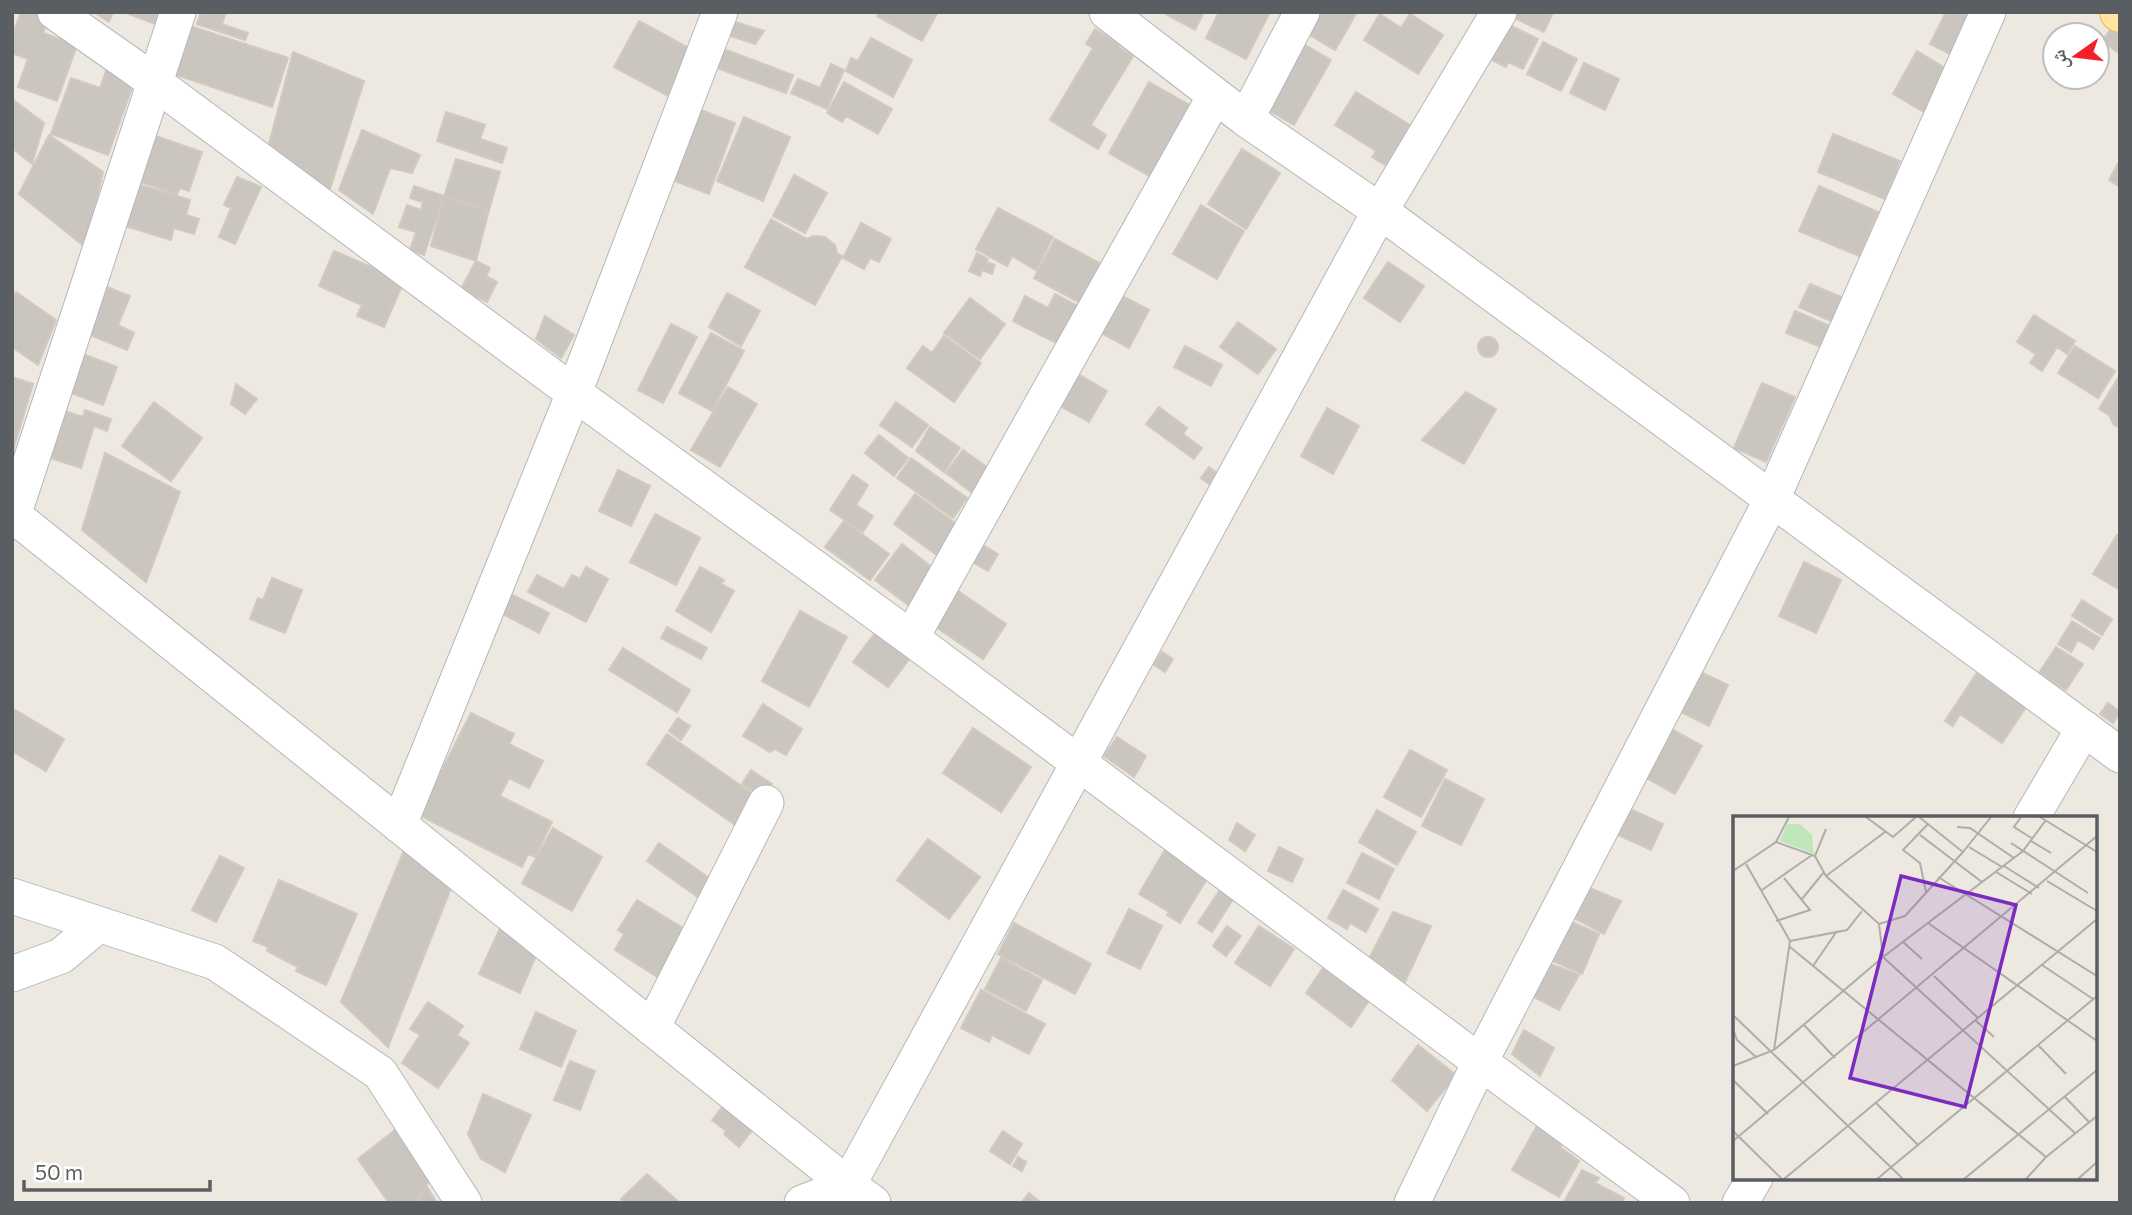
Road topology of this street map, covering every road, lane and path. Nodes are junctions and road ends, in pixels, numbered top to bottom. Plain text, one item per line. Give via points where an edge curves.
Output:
1 (55, 12) edge
2 (178, 12) edge
3 (720, 12) edge
4 (1107, 12) edge
5 (1302, 12) edge
6 (1499, 12) edge
7 (1988, 12) edge
8 (155, 83) junction
9 (1216, 96) junction
10 (1246, 118) junction
11 (1380, 211) junction
12 (574, 393) junction
13 (1772, 499) junction
14 (13, 516) edge
15 (911, 638) junction
16 (2084, 728) junction
17 (2120, 755) edge
18 (1077, 763) junction
19 (766, 803) dead end
20 (2032, 816) edge
21 (399, 825) junction
22 (12, 897) edge
23 (98, 925) junction
24 (12, 974) edge
25 (652, 1028) junction
26 (1480, 1062) junction
27 (1754, 1180) edge
28 (861, 1194) edge
29 (464, 1203) edge
30 (802, 1203) edge
31 (1412, 1203) edge
32 (1672, 1203) edge
33 (1740, 1203) edge

1 - 8 street
2 - 8 street
3 - 12 street
4 - 9 street
5 - 10 street
6 - 11 street
7 - 13 street
8 - 12 street
8 - 14 street
9 - 10 street
9 - 15 street
10 - 11 street
11 - 13 street
11 - 18 street
12 - 15 street
12 - 21 street
13 - 16 street
13 - 26 street
14 - 21 street
15 - 18 street
16 - 17 street
16 - 20 street
18 - 26 street
18 - 28 street
19 - 25 street
21 - 25 street
22 - 23 street
23 - 24 street via 61,956
23 - 29 street via 215,962 380,1073
25 - 28 street
26 - 31 street
26 - 32 street
27 - 33 street
28 - 30 street

